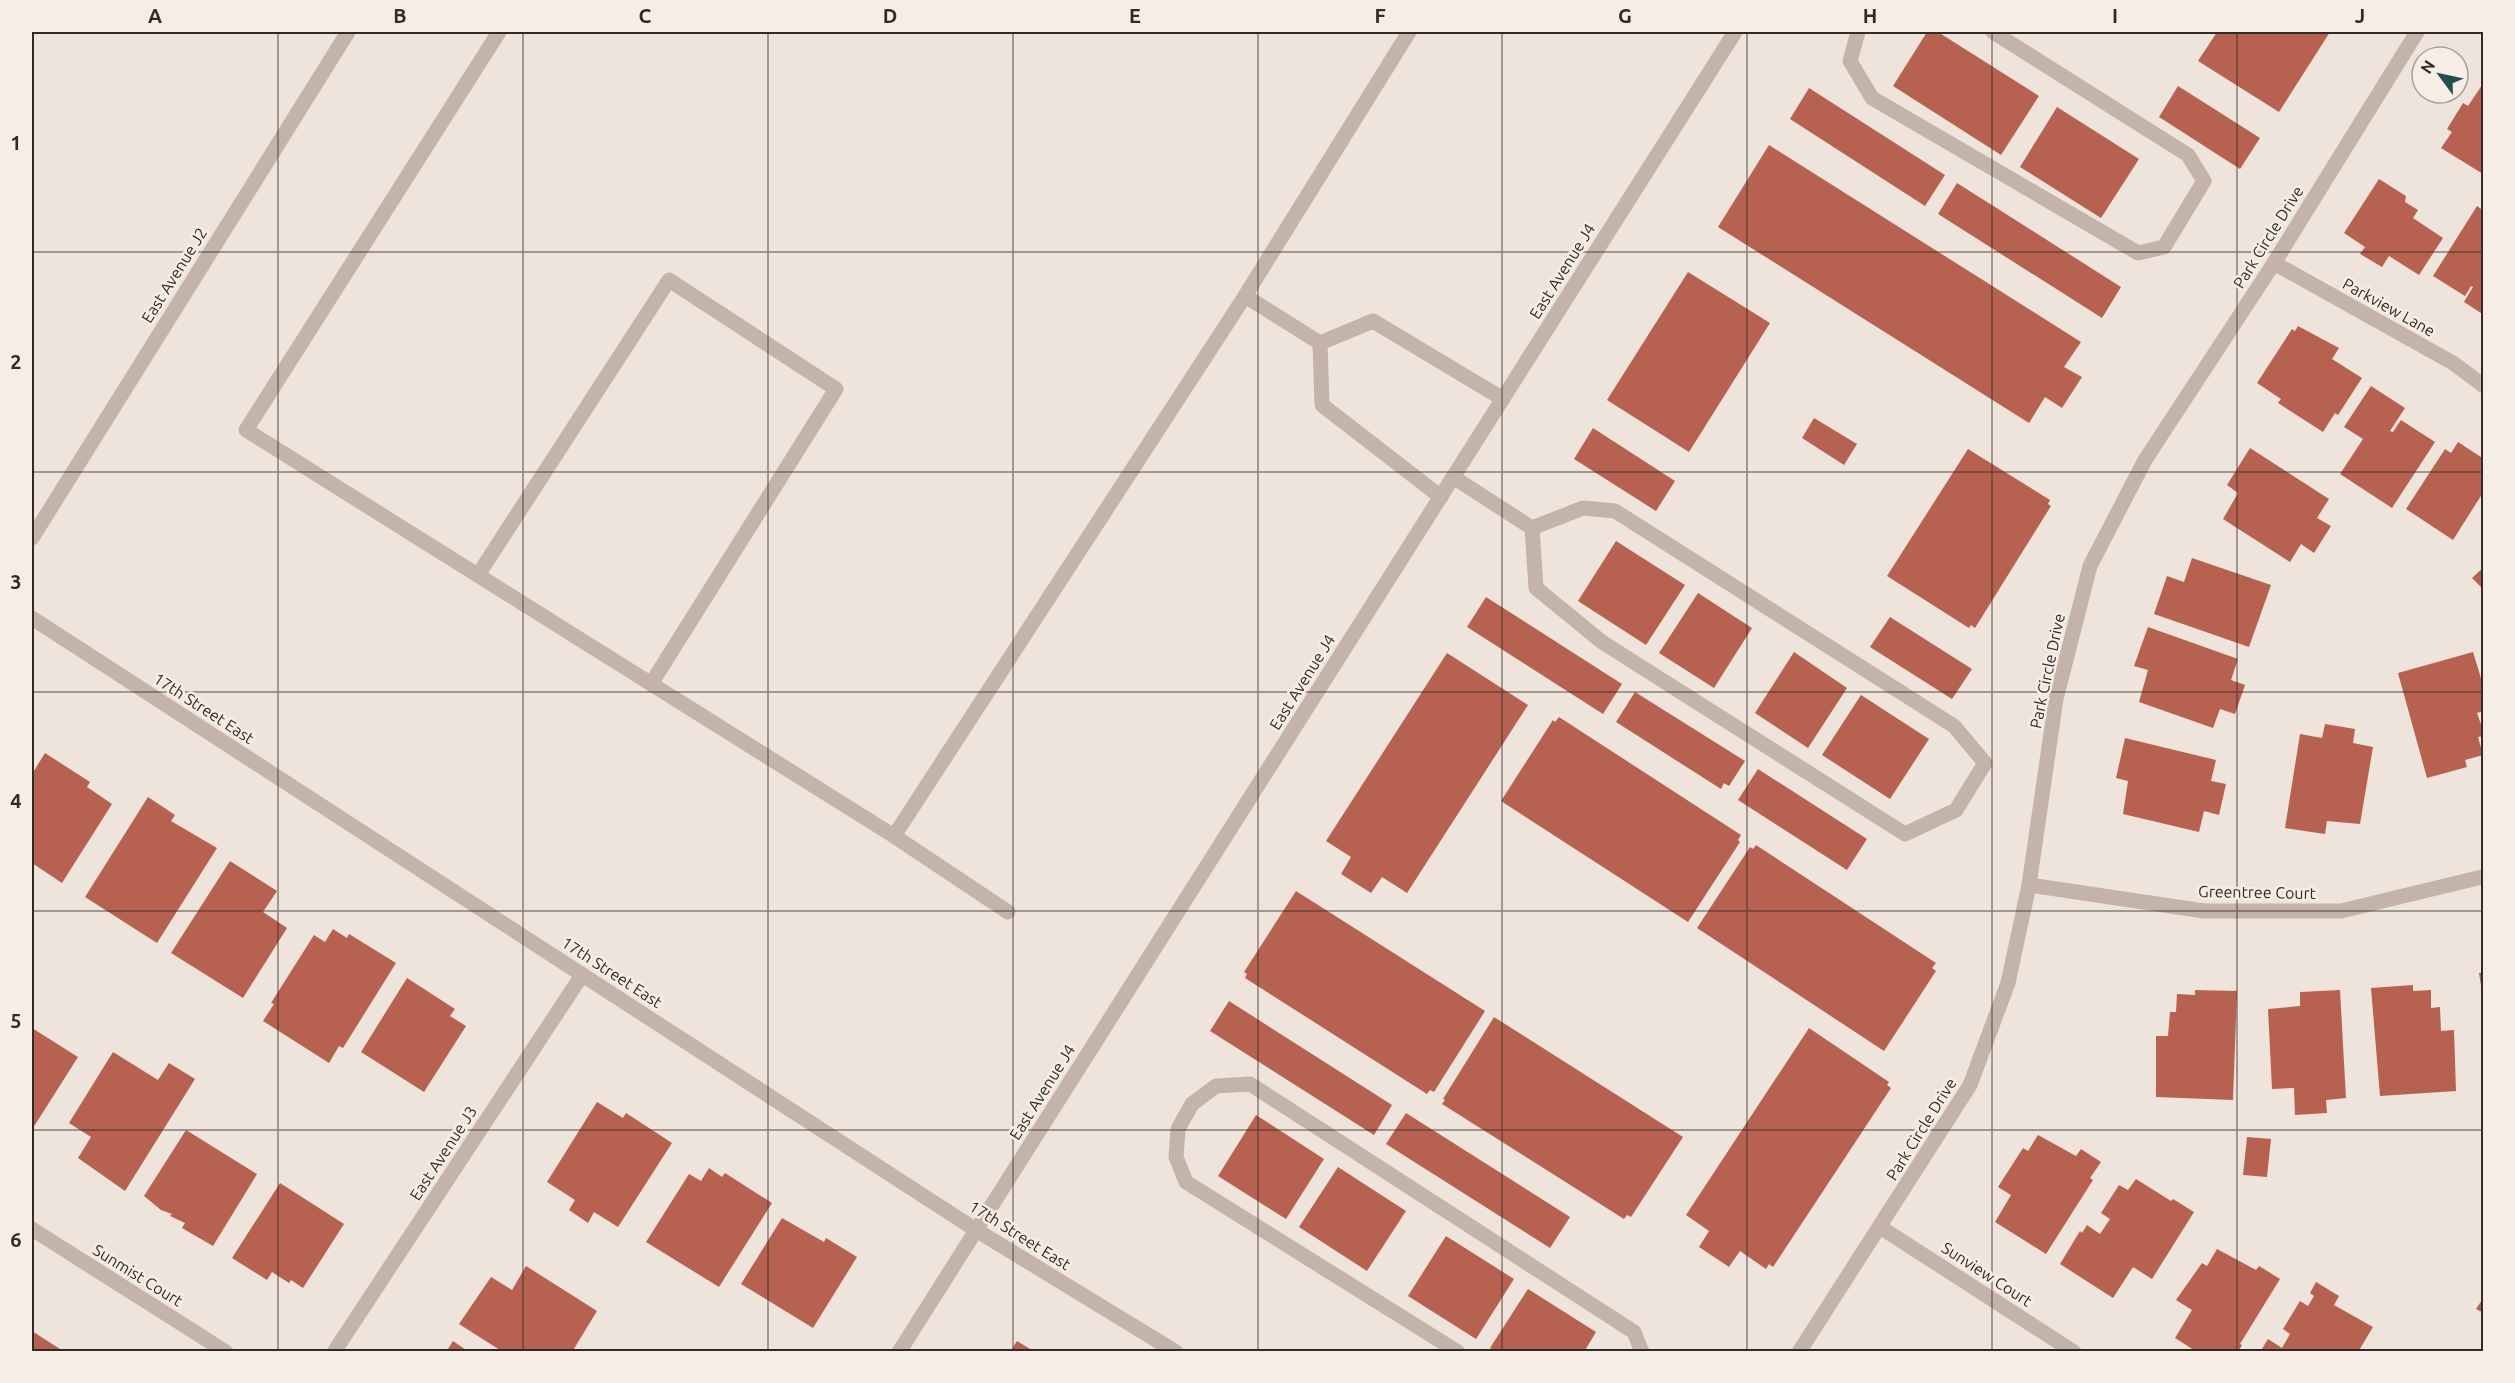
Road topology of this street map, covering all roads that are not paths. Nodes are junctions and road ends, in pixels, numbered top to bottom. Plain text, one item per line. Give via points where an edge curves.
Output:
1 (348, 32) edge
2 (499, 32) edge
3 (1409, 32) edge
4 (1735, 32) edge
5 (1858, 32) edge
6 (1993, 32) edge
7 (2417, 32) edge
8 (2274, 263) junction
9 (1245, 296) junction
10 (1320, 343) junction
11 (2484, 386) edge
12 (1503, 399) junction
13 (1453, 477) junction
14 (1441, 497) junction
15 (1532, 528) junction
16 (32, 538) edge
17 (478, 575) junction
18 (32, 618) edge
19 (651, 684) junction
20 (894, 836) junction
21 (2482, 876) dead end
22 (2029, 885) junction
23 (1008, 912) dead end
24 (582, 975) junction
25 (1880, 1227) junction
26 (32, 1229) edge
27 (976, 1230) junction
28 (226, 1352) edge
29 (334, 1352) edge
30 (899, 1352) edge
31 (1176, 1352) edge
32 (1458, 1352) edge
33 (1642, 1352) edge
34 (1799, 1352) edge
35 (2074, 1352) edge

1 - 16 street, East Avenue J2
2 - 17 street via 246,430
3 - 9 street
4 - 12 street, East Avenue J4
5 - 6 street via 1850,61 1872,98 2138,253 2164,247 2204,181 2188,155
7 - 8 street, Park Circle Drive
8 - 11 street, Parkview Lane via 2453,363
8 - 22 street, Park Circle Drive via 2145,460 2090,566 2056,699
9 - 10 street
9 - 20 street
10 - 12 street via 1373,321
10 - 14 street via 1322,405
12 - 13 street, East Avenue J4
13 - 14 street, East Avenue J4
13 - 15 street
14 - 27 street, East Avenue J4
15 - 15 street via 1536,588 1602,642 1905,834 1956,810 1984,763 1954,726 1615,510 1583,508
17 - 19 street
17 - 19 street via 669,280 836,389
18 - 24 street, 17th Street East
19 - 20 street
20 - 23 street
21 - 22 street, Greentree Court via 2341,911 2204,910
22 - 25 street, Park Circle Drive via 2008,984 1971,1085
24 - 27 street, 17th Street East
24 - 29 street, East Avenue J3
25 - 34 street, Park Circle Drive
25 - 35 street, Sunview Court
26 - 28 street, Sunmist Court
27 - 30 street, East Avenue J4
27 - 31 street, 17th Street East
32 - 33 street via 1186,1182 1176,1157 1177,1139 1178,1129 1192,1104 1216,1086 1250,1084 1634,1332

